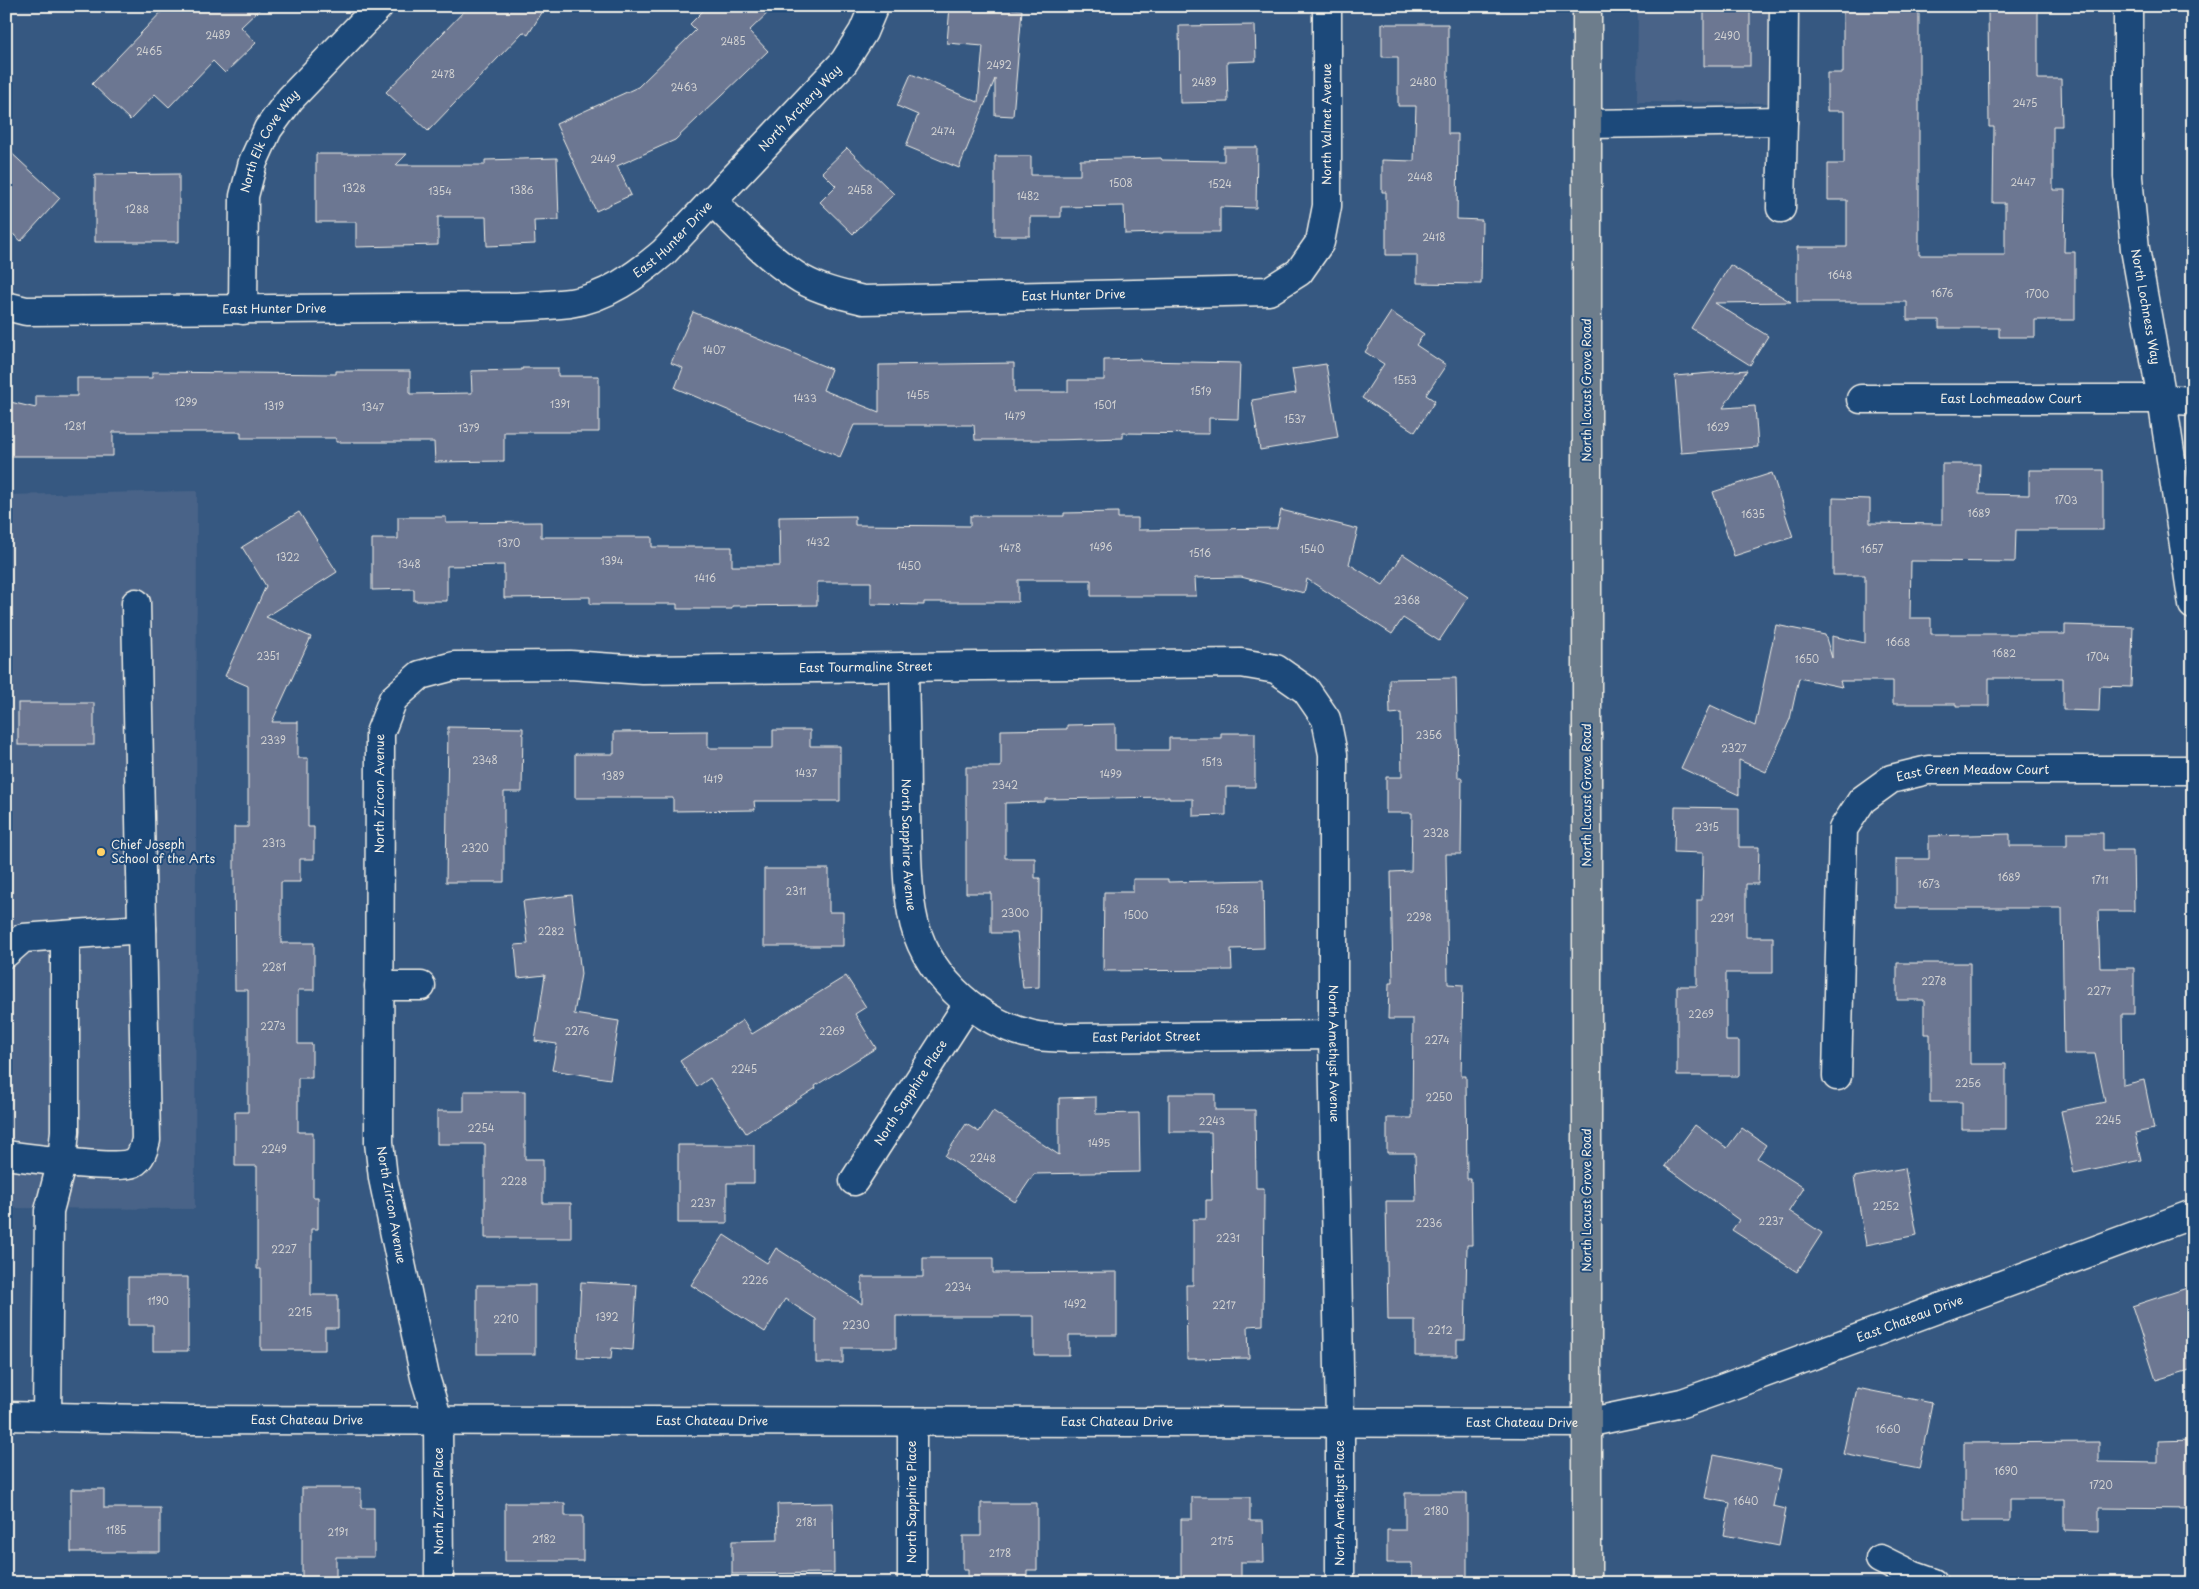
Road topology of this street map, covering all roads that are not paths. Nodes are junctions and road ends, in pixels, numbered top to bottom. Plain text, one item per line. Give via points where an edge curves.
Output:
1 (379, 6) edge
2 (874, 6) edge
3 (1327, 6) edge
4 (1586, 6) edge
5 (1784, 6) edge
6 (2128, 6) edge
7 (1783, 121) junction
8 (1587, 124) junction
9 (712, 201) junction
10 (1781, 208) dead end
11 (1320, 242) joint
12 (6, 306) edge
13 (243, 310) junction
14 (1861, 398) dead end
15 (2162, 398) junction
16 (2193, 401) edge
17 (136, 603) dead end
18 (2193, 605) edge
19 (904, 667) junction
20 (420, 675) joint
21 (1306, 690) joint
22 (2193, 770) edge
23 (142, 929) junction
24 (65, 935) junction
25 (6, 953) edge
26 (379, 986) junction
27 (421, 986) dead end
28 (968, 1004) junction
29 (1333, 1035) junction
30 (1837, 1076) dead end
31 (6, 1155) edge
32 (62, 1161) junction
33 (854, 1181) dead end
34 (2193, 1214) edge
35 (6, 1416) edge
36 (47, 1416) junction
37 (438, 1420) junction
38 (912, 1422) junction
39 (1340, 1423) junction
40 (1586, 1423) junction
41 (1880, 1559) dead end
42 (439, 1583) edge
43 (912, 1583) edge
44 (1340, 1583) edge
45 (1587, 1583) edge
46 (1934, 1583) edge

1 - 13 street, North Elk Cove Way via 290,99 268,129 252,162 244,196
2 - 9 street, North Archery Way via 864,32 844,62
3 - 11 street, North Valmet Avenue via 1327,206
4 - 8 main road, North Locust Grove Road
5 - 7 street
6 - 15 street, North Lochness Way via 2129,186 2135,249
7 - 8 street
7 - 10 street
8 - 40 main road, North Locust Grove Road
9 - 11 street, East Hunter Drive via 767,254 796,276 828,291 863,300 1269,291 1299,272
9 - 13 street, East Hunter Drive via 664,252 636,275 606,292 572,303 516,307
12 - 13 street, East Hunter Drive via 26,311
14 - 15 street, East Lochmeadow Court
15 - 16 street, East Lochmeadow Court
15 - 18 street, North Lochness Way
17 - 23 street
19 - 20 street, East Tourmaline Street via 643,670 570,664 454,666
19 - 21 street, East Tourmaline Street via 1241,662 1276,669
19 - 28 street, North Sapphire Avenue via 907,879 912,915 923,948 943,979
20 - 26 street, North Zircon Avenue via 393,699 380,733
21 - 29 street, North Amethyst Avenue via 1326,719 1333,754
22 - 30 street, East Green Meadow Court via 1928,770 1890,779 1862,800 1843,829
23 - 24 street
23 - 32 street via 146,1140 142,1154 135,1162 125,1165
24 - 25 street via 23,938
24 - 32 street via 65,1131
26 - 27 street
26 - 37 street, North Zircon Avenue via 379,1142 383,1178 425,1377
28 - 29 street, East Peridot Street via 999,1023 1033,1035 1070,1038
28 - 33 street, North Sapphire Place
29 - 39 street, North Amethyst Avenue
31 - 32 street
32 - 36 street via 49,1211
34 - 40 street, East Chateau Drive via 1716,1392 1682,1403
35 - 36 street, East Chateau Drive
36 - 37 street, East Chateau Drive via 191,1420
37 - 38 street, East Chateau Drive
37 - 42 street, North Zircon Place
38 - 39 street, East Chateau Drive
38 - 43 street, North Sapphire Place
39 - 40 street, East Chateau Drive
39 - 44 street, North Amethyst Place
40 - 45 main road, North Locust Grove Road
41 - 46 street

